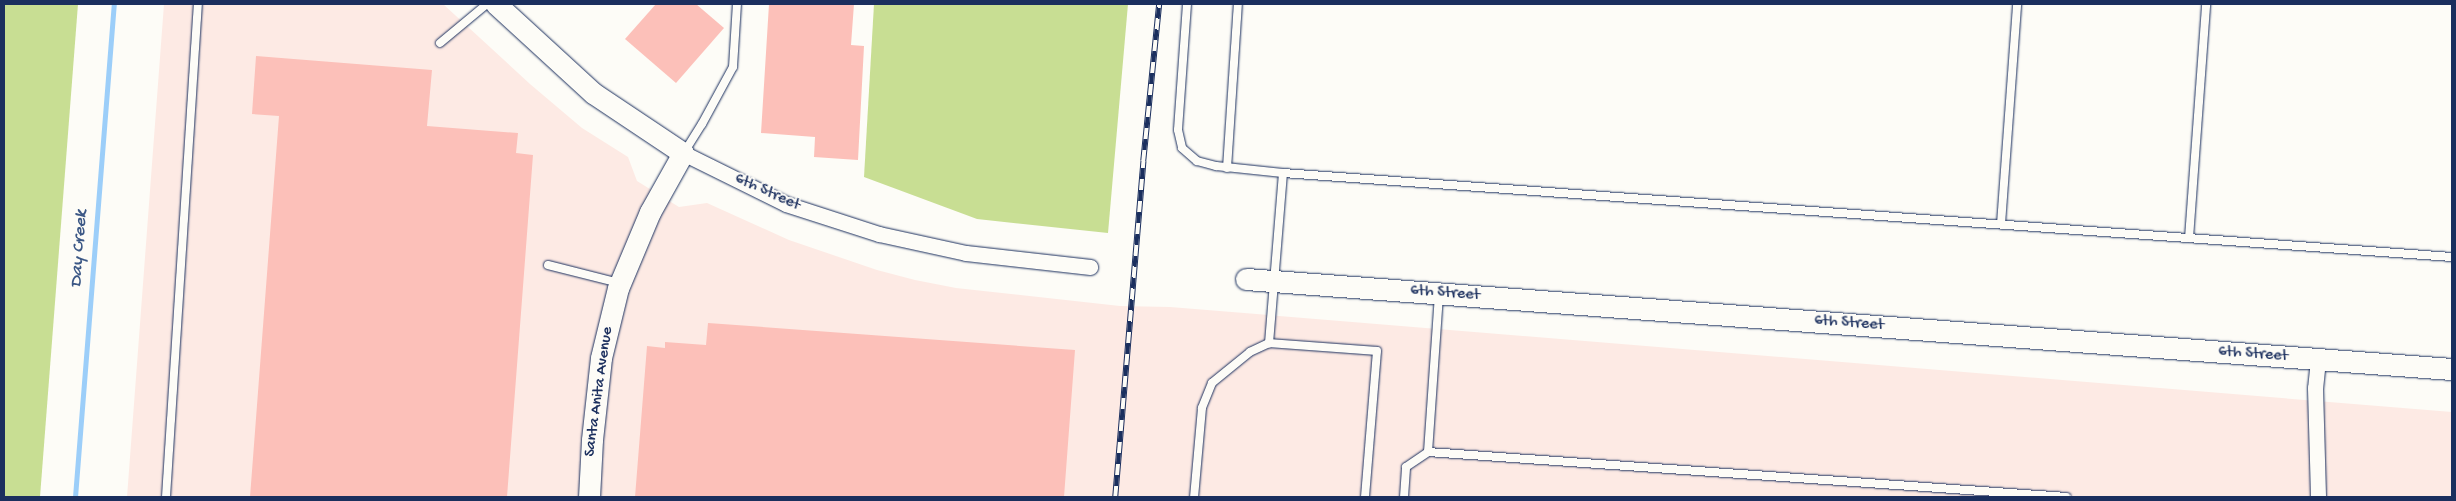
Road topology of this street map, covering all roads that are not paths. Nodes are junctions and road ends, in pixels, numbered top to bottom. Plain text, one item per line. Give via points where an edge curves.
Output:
1 (198, 4) edge
2 (487, 4) edge
3 (496, 4) edge
4 (737, 4) edge
5 (1187, 4) edge
6 (1238, 4) edge
7 (2017, 4) edge
8 (2206, 4) edge
9 (440, 43) dead end
10 (683, 153) junction
11 (1227, 168) junction
12 (1283, 173) junction
13 (2001, 224) junction
14 (2189, 238) junction
15 (2452, 257) edge
16 (548, 265) dead end
17 (1090, 267) dead end
18 (1246, 279) dead end
19 (1275, 281) junction
20 (619, 283) junction
21 (1440, 294) junction
22 (1270, 343) junction
23 (2318, 360) junction
24 (2452, 369) edge
25 (1428, 452) junction
26 (166, 497) edge
27 (589, 497) edge
28 (1194, 497) edge
29 (1365, 497) edge
30 (1404, 497) edge
31 (2066, 497) edge
32 (2318, 497) edge

1 - 26 lane
2 - 9 lane
3 - 10 street, 6th Street via 593,93
4 - 10 lane via 733,67
5 - 11 lane via 1178,130 1182,148 1197,161
6 - 11 lane
7 - 13 lane
8 - 14 lane
10 - 17 street, 6th Street via 786,204 888,236 999,258
10 - 20 street, Santa Anita Avenue via 650,212
11 - 12 lane
12 - 13 lane
12 - 19 lane
13 - 14 lane
14 - 15 lane
16 - 20 lane
18 - 19 street, 6th Street
19 - 21 street, 6th Street
19 - 22 lane
20 - 27 street, Santa Anita Avenue via 601,358
21 - 23 street, 6th Street
21 - 25 lane
22 - 28 lane via 1250,352 1212,383 1202,408
22 - 29 lane via 1377,351
23 - 24 street, 6th Street
23 - 32 street via 2315,388
25 - 30 lane via 1406,467
25 - 31 lane

